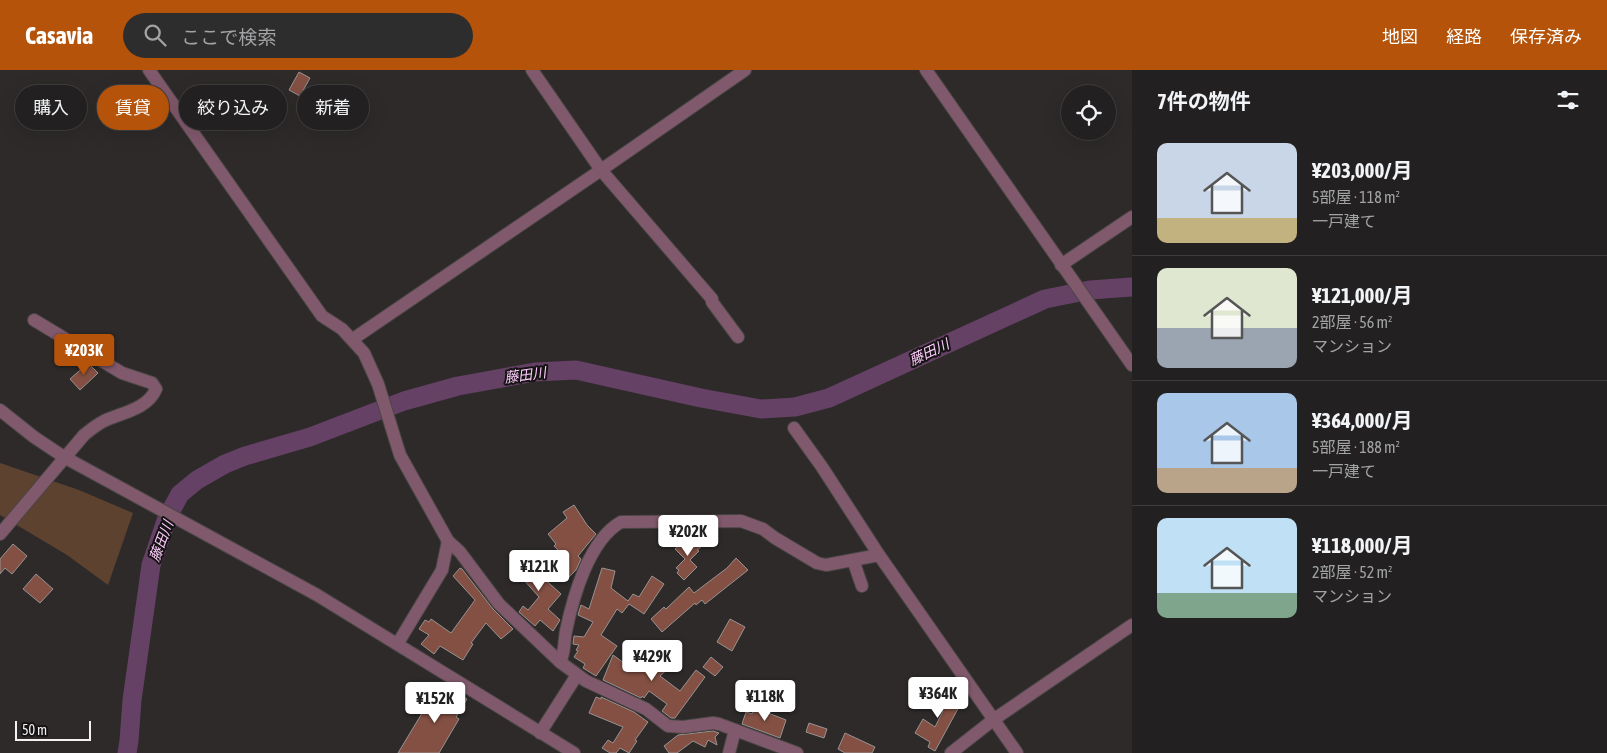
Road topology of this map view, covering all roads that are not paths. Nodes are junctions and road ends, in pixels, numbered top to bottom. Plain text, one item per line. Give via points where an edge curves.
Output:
1 (149, 70) edge
2 (532, 70) edge
3 (745, 70) edge
4 (926, 70) edge
5 (602, 170) junction
6 (1132, 217) edge
7 (1064, 268) junction
8 (34, 320) dead end
9 (738, 337) dead end
10 (353, 339) junction
11 (1132, 365) edge
12 (0, 410) edge
13 (794, 428) dead end
14 (64, 457) junction
15 (0, 534) edge
16 (448, 541) junction
17 (880, 555) junction
18 (853, 560) junction
19 (862, 586) dead end
20 (1132, 625) edge
21 (398, 643) junction
22 (560, 662) junction
23 (577, 675) junction
24 (994, 720) junction
25 (735, 730) junction
26 (540, 732) junction
27 (574, 753) edge
28 (728, 753) edge
29 (797, 753) edge
30 (951, 753) edge
31 (1017, 753) edge

1 - 10 street via 322,316
2 - 5 street
3 - 5 street
4 - 7 street
5 - 9 street via 712,299
5 - 10 street
6 - 7 street
7 - 11 street
8 - 14 street via 122,373 156,387 142,405 94,426
10 - 16 street via 364,353 378,384 400,456
12 - 14 street
13 - 17 street
14 - 15 street
14 - 21 street via 212,536
16 - 21 street via 442,570
16 - 22 street via 500,604
17 - 18 street
17 - 24 street
18 - 19 street
18 - 22 street via 817,564 762,529 740,521 621,522 603,537 583,573 568,621
20 - 24 street
21 - 26 street
22 - 23 street
23 - 25 street via 646,709 668,726 713,723
23 - 26 street
24 - 30 street
24 - 31 street
25 - 28 street
25 - 29 street
26 - 27 street

